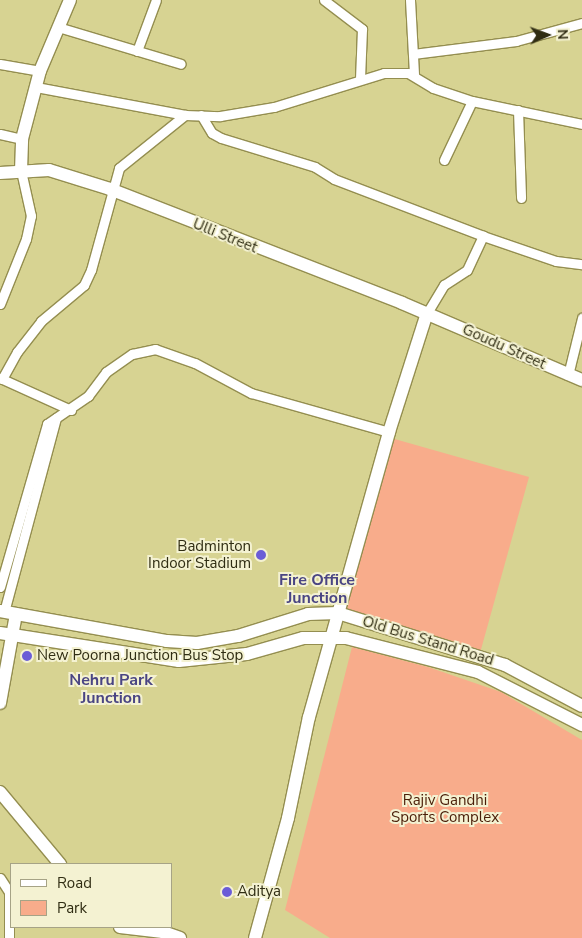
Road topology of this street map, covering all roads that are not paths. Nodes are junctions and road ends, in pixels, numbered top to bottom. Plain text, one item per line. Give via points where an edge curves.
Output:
1 (70, 0) edge
2 (156, 0) edge
3 (324, 0) edge
4 (410, 0) edge
5 (582, 24) edge
6 (58, 28) junction
7 (137, 51) junction
8 (413, 54) junction
9 (0, 64) edge
10 (181, 64) dead end
11 (40, 71) junction
12 (414, 75) junction
13 (360, 79) junction
14 (36, 87) junction
15 (472, 100) junction
16 (518, 110) junction
17 (185, 115) junction
18 (201, 115) junction
19 (582, 124) edge
20 (0, 134) edge
21 (22, 139) junction
22 (444, 160) dead end
23 (21, 171) junction
24 (0, 173) edge
25 (110, 190) junction
26 (522, 198) dead end
27 (483, 236) junction
28 (582, 264) edge
29 (0, 304) edge
30 (427, 313) junction
31 (582, 318) edge
32 (568, 375) junction
33 (1, 378) edge
34 (582, 380) edge
35 (71, 410) junction
36 (56, 418) junction
37 (389, 432) junction
38 (0, 586) edge
39 (7, 612) edge
40 (338, 613) junction
41 (6, 635) edge
42 (331, 636) junction
43 (483, 657) junction
44 (478, 672) junction
45 (0, 703) edge
46 (582, 706) edge
47 (582, 725) edge
48 (0, 792) edge
49 (59, 863) edge
50 (0, 878) edge
51 (129, 928) edge
52 (9, 938) edge
53 (180, 938) edge
54 (255, 938) edge

1 - 6 main road
2 - 7 street
3 - 13 street via 362,29
4 - 8 street
5 - 8 street via 516,41
6 - 7 street
6 - 11 main road
7 - 10 street
8 - 12 street
9 - 11 street
11 - 14 main road
12 - 13 street via 397,72
12 - 15 street via 433,88
13 - 18 street via 260,111
14 - 17 street
14 - 21 main road
15 - 16 street
15 - 22 street
16 - 19 street
16 - 26 street
17 - 18 street
17 - 25 street via 123,162
18 - 27 street via 212,132 221,138 315,167 341,182
20 - 21 street
21 - 23 main road
23 - 24 main road, Ulli Street
23 - 25 main road, Ulli Street via 49,170
23 - 29 street via 31,216 26,239
25 - 30 main road, Ulli Street
25 - 33 street via 98,247 84,285 41,321
27 - 28 street via 556,261
27 - 30 street via 467,270 444,285
30 - 32 main road, Goudu Street
30 - 37 main road
31 - 32 street
32 - 34 main road, Goudu Street
33 - 35 street
35 - 36 street
35 - 37 street via 88,396 117,362 132,354 155,349 195,364 250,392
36 - 38 street via 42,433
36 - 39 street
37 - 40 main road
39 - 40 main road, Old Bus Stand Road via 167,641 197,643 238,636 308,614
39 - 41 main road
40 - 42 main road
40 - 43 main road, Old Bus Stand Road
41 - 42 main road, Old Bus Stand Road via 179,661 247,654 303,638
41 - 45 main road
42 - 44 main road, Old Bus Stand Road via 392,648
42 - 54 main road via 288,818
43 - 44 main road
43 - 46 main road, Old Bus Stand Road via 505,665
44 - 47 main road, Old Bus Stand Road
48 - 49 main road
50 - 52 street via 9,892
51 - 53 main road via 163,932

